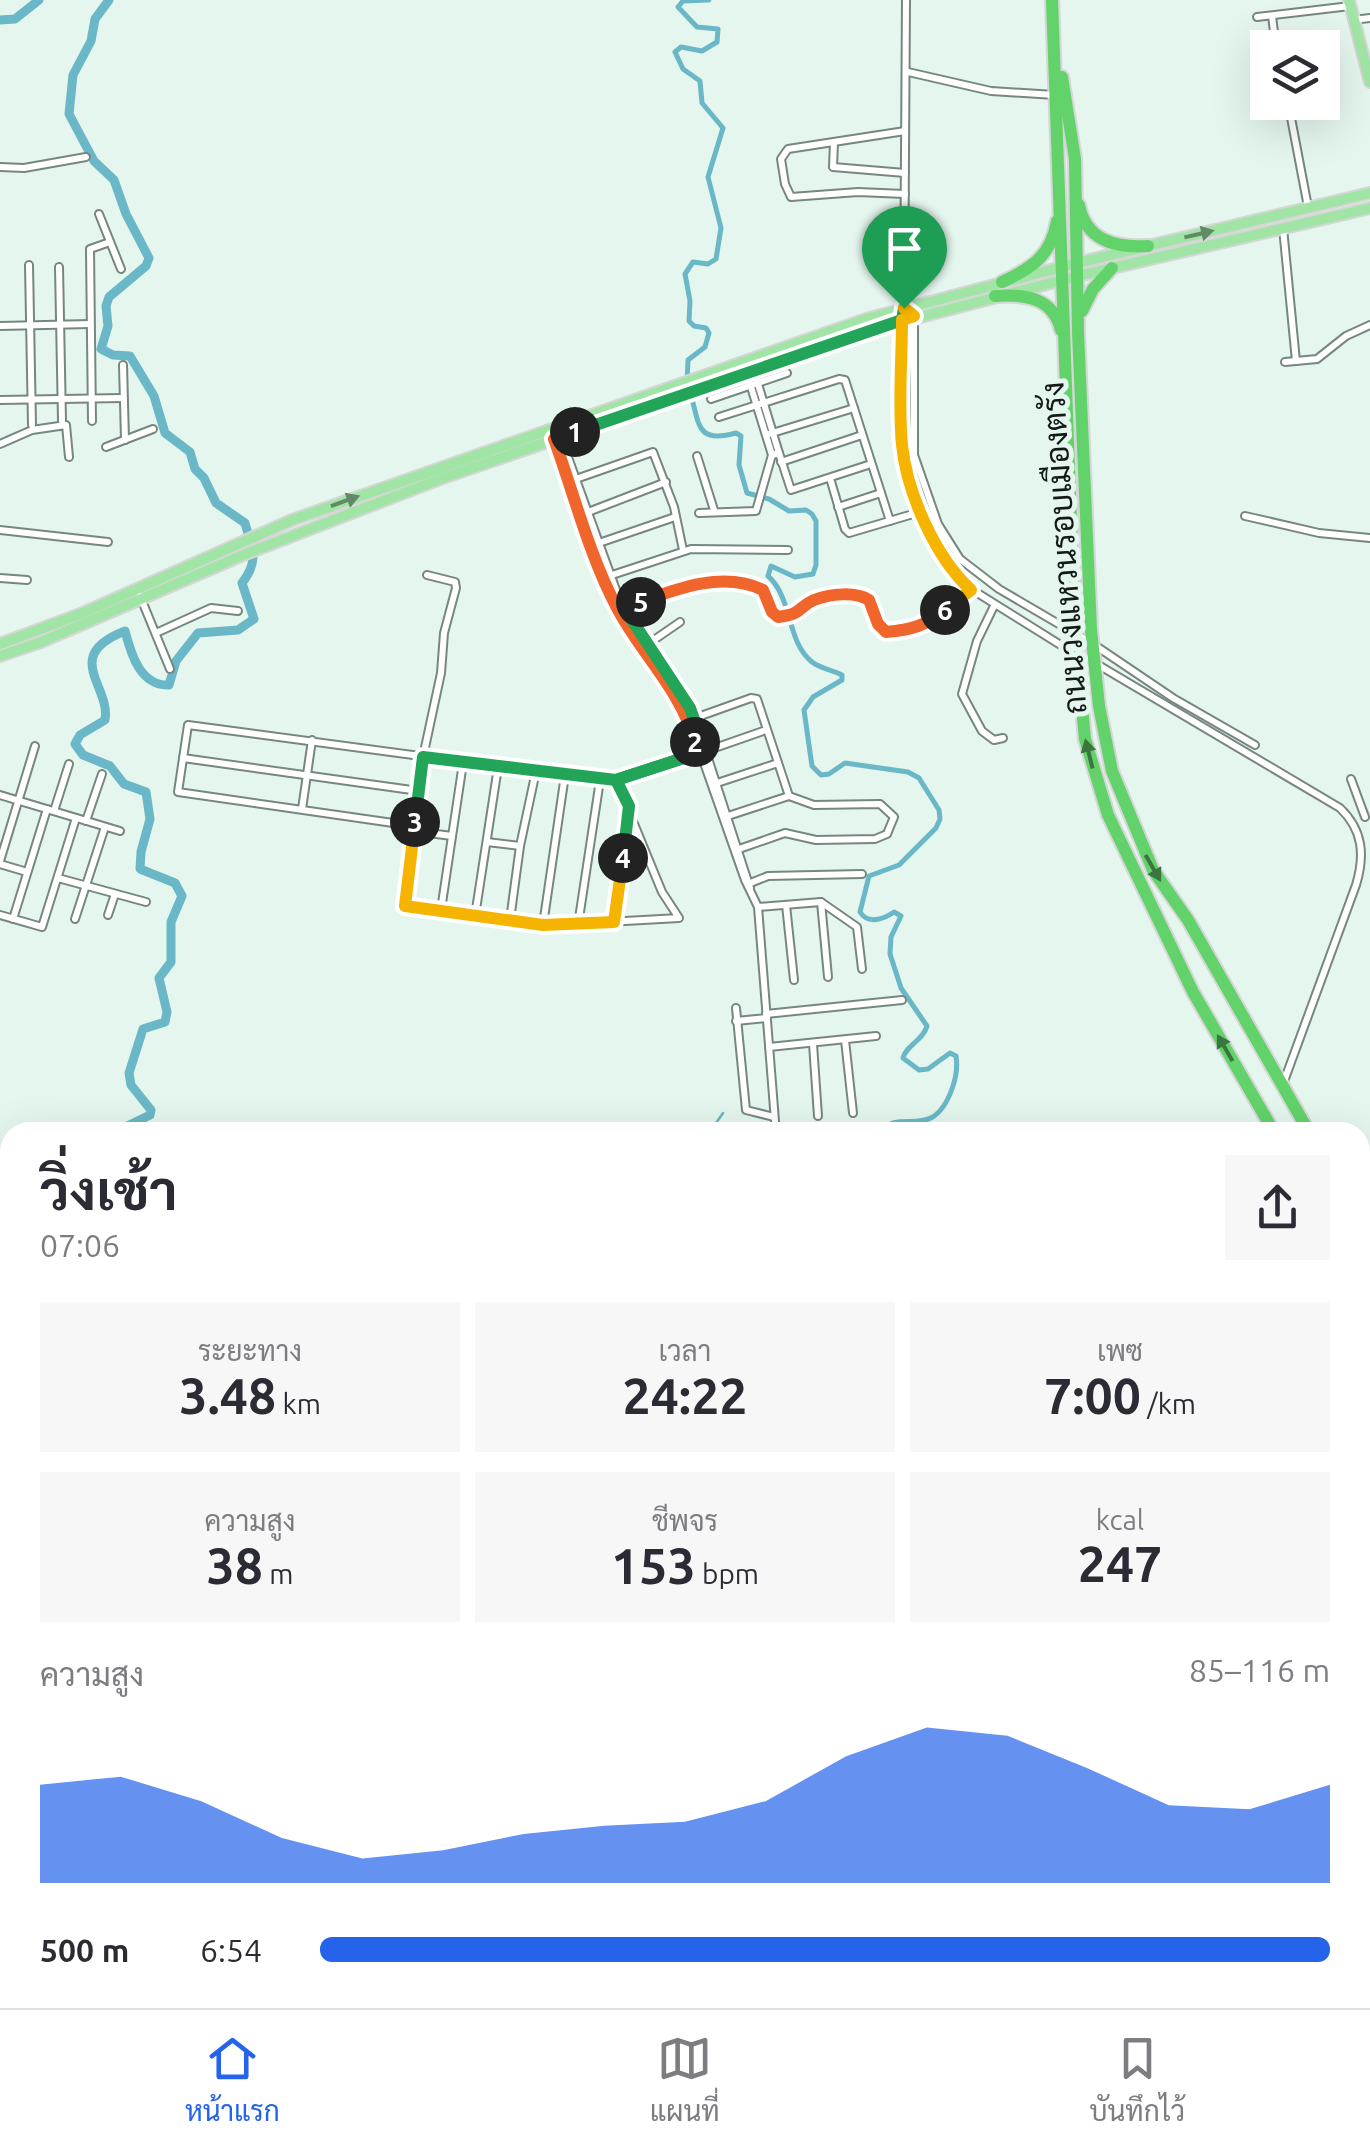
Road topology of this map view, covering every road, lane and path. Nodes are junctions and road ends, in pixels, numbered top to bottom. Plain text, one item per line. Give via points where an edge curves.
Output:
1 (906, 0) edge
2 (1052, 0) edge
3 (1349, 3) edge
4 (1272, 16) junction
5 (1257, 18) dead end
6 (1370, 18) edge
7 (1353, 20) junction
8 (1054, 30) junction
9 (1274, 30) edge
10 (908, 72) junction
11 (1370, 82) edge
12 (1056, 95) junction
13 (1291, 120) edge
14 (905, 131) junction
15 (834, 142) junction
16 (86, 156) dead end
17 (0, 167) edge
18 (905, 173) junction
19 (1075, 178) junction
20 (1060, 191) junction
21 (1370, 193) edge
22 (905, 194) junction
23 (1308, 208) junction
24 (1370, 208) edge
25 (99, 214) dead end
26 (1283, 228) junction
27 (110, 242) junction
28 (1148, 246) junction
29 (29, 265) dead end
30 (59, 267) dead end
31 (1112, 268) junction
32 (121, 270) dead end
33 (1072, 272) junction
34 (1002, 282) junction
35 (994, 296) junction
36 (907, 315) junction
37 (60, 324) junction
38 (90, 324) junction
39 (1370, 324) edge
40 (30, 325) junction
41 (0, 326) edge
42 (1078, 327) junction
43 (1296, 361) junction
44 (1285, 362) dead end
45 (123, 366) dead end
46 (1067, 367) junction
47 (787, 373) dead end
48 (752, 378) junction
49 (704, 382) junction
50 (92, 398) junction
51 (124, 398) junction
52 (62, 399) junction
53 (711, 399) dead end
54 (0, 400) edge
55 (32, 400) junction
56 (760, 404) junction
57 (854, 408) junction
58 (719, 418) dead end
59 (92, 420) dead end
60 (62, 421) dead end
61 (32, 425) dead end
62 (154, 429) dead end
63 (769, 434) junction
64 (862, 435) junction
65 (557, 438) junction
66 (125, 440) junction
67 (0, 444) edge
68 (106, 448) dead end
69 (698, 456) dead end
70 (777, 456) junction
71 (69, 457) dead end
72 (872, 464) junction
73 (830, 478) junction
74 (573, 480) junction
75 (666, 482) junction
76 (881, 493) junction
77 (838, 507) junction
78 (714, 510) junction
79 (585, 512) junction
80 (699, 513) dead end
81 (912, 514) dead end
82 (1245, 516) dead end
83 (676, 517) junction
84 (890, 521) junction
85 (0, 530) edge
86 (1370, 538) edge
87 (108, 542) dead end
88 (596, 545) junction
89 (683, 550) junction
90 (788, 550) dead end
91 (428, 575) dead end
92 (607, 577) junction
93 (0, 578) edge
94 (27, 580) dead end
95 (971, 590) junction
96 (139, 594) junction
97 (994, 606) junction
98 (238, 610) dead end
99 (621, 610) junction
100 (680, 622) dead end
101 (156, 632) junction
102 (1076, 635) junction
103 (0, 644) edge
104 (648, 644) junction
105 (1093, 644) junction
106 (1076, 655) junction
107 (0, 656) edge
108 (1095, 663) junction
109 (170, 669) dead end
110 (695, 718) junction
111 (766, 730) junction
112 (1003, 738) dead end
113 (312, 740) junction
114 (35, 746) dead end
115 (1255, 746) dead end
116 (702, 752) junction
117 (423, 757) junction
118 (183, 758) junction
119 (463, 763) junction
120 (778, 763) junction
121 (69, 764) dead end
122 (498, 766) junction
123 (536, 771) junction
124 (102, 774) dead end
125 (565, 775) junction
126 (307, 776) junction
127 (1351, 779) dead end
128 (600, 780) junction
129 (616, 780) junction
130 (716, 783) junction
131 (419, 791) junction
132 (0, 795) edge
133 (789, 796) junction
134 (18, 800) junction
135 (302, 809) junction
136 (51, 810) junction
137 (630, 816) junction
138 (728, 816) junction
139 (1367, 817) edge
140 (76, 818) junction
141 (1351, 818) junction
142 (86, 821) junction
143 (104, 827) junction
144 (414, 828) junction
145 (120, 831) dead end
146 (452, 836) junction
147 (487, 842) junction
148 (520, 846) junction
149 (739, 850) junction
150 (0, 862) edge
151 (28, 873) junction
152 (862, 874) dead end
153 (58, 878) junction
154 (86, 885) junction
155 (749, 885) junction
156 (115, 894) junction
157 (146, 902) dead end
158 (821, 902) junction
159 (786, 905) junction
160 (758, 907) junction
161 (441, 910) junction
162 (0, 915) edge
163 (108, 915) dead end
164 (475, 916) junction
165 (13, 919) junction
166 (75, 919) dead end
167 (510, 920) junction
168 (614, 922) junction
169 (578, 924) junction
170 (543, 925) junction
171 (862, 969) dead end
172 (828, 976) dead end
173 (794, 980) dead end
174 (902, 1000) dead end
175 (736, 1008) dead end
176 (766, 1016) junction
177 (736, 1021) junction
178 (876, 1036) dead end
179 (845, 1040) junction
180 (814, 1044) junction
181 (769, 1048) junction
182 (1283, 1085) junction
183 (853, 1112) dead end
184 (818, 1116) dead end
185 (1265, 1122) edge
186 (1303, 1122) edge

1 - 10 street
2 - 8 highway, ถนนวงแหวนรอบเมืองตรัง
3 - 4 street
3 - 7 main road
4 - 5 street
4 - 9 street
6 - 7 street
7 - 11 main road
8 - 12 highway, ถนนวงแหวนรอบเมืองตรัง
8 - 19 highway, ถนนวงแหวนรอบเมืองตรัง
10 - 12 street via 991,92
10 - 14 street
12 - 20 highway, ถนนวงแหวนรอบเมืองตรัง
13 - 23 street
14 - 15 street
14 - 18 street
15 - 18 street via 833,167
15 - 22 street via 783,152 787,194
16 - 17 street
18 - 22 street
19 - 28 highway via 1082,219 1096,235 1116,246
19 - 33 highway, ถนนวงแหวนรอบเมืองตรัง
20 - 33 highway, ถนนวงแหวนรอบเมืองตรัง
20 - 34 highway via 1048,250 1037,264
21 - 23 main road
22 - 36 street
28 -> 23 main road
24 - 26 main road
25 - 27 street
26 - 31 main road
26 - 43 street
27 - 32 street
27 - 38 street via 90,249
28 - 33 main road
29 - 40 street
30 - 37 street
31 - 33 highway
31 - 42 highway via 1089,295
33 - 34 main road
33 - 35 main road
33 - 42 highway, ถนนวงแหวนรอบเมืองตรัง
33 - 46 highway, ถนนวงแหวนรอบเมืองตรัง
34 - 36 main road
35 - 36 main road
35 - 46 highway via 1030,298 1050,308 1060,323
36 - 48 main road
36 - 49 main road
36 - 95 street via 906,467 932,540
36 - 102 street via 914,455 938,524 969,568
37 - 38 street
37 - 40 street
37 - 52 street
38 - 50 street
39 - 43 street via 1316,359
40 - 41 street
40 - 55 street
42 - 105 highway, ถนนวงแหวนรอบเมืองตรัง
43 - 44 street
45 - 51 street
46 - 102 highway, ถนนวงแหวนรอบเมืองตรัง
47 - 48 street
48 - 49 main road
48 - 53 street
48 - 56 street
49 - 65 main road via 686,395
96 -> 49 main road via 254,535 682,382
50 - 51 street
50 - 52 street
50 - 59 street
51 - 66 street
52 - 55 street
52 - 60 street
54 - 55 street
55 - 61 street
56 - 57 street via 842,379
56 - 58 street
56 - 63 street
57 - 63 street
57 - 64 street
62 - 66 street
63 - 70 street
64 - 70 street
64 - 72 street
65 - 74 street
65 - 96 main road
66 - 68 street
67 - 71 street via 66,425
69 - 78 street
70 - 73 street via 791,490
70 - 78 street via 752,512
72 - 73 street
72 - 76 street
73 - 77 street
74 - 75 street via 654,452
74 - 79 street
75 - 79 street
75 - 83 street
76 - 77 street
76 - 84 street
77 - 84 street via 849,533
78 - 80 street
79 - 88 street
81 - 84 street
82 - 86 street
83 - 88 street
83 - 89 street
85 - 87 street
88 - 92 street
89 - 90 street
89 - 92 street
91 - 117 street via 455,582 456,588
92 - 99 street
93 - 94 street
95 - 97 street
95 - 99 street via 928,624 886,632 869,600 858,594 814,600 801,612 778,617 758,586 687,585
96 - 101 street
96 - 103 main road
96 - 107 main road
97 - 106 street
97 - 112 street via 962,694 982,731
98 - 101 street via 210,608
99 - 104 street
99 - 116 street via 682,706
100 - 104 street
101 - 109 street
102 - 105 street
102 - 106 highway, ถนนวงแหวนรอบเมืองตรัง
104 - 110 street
105 - 108 highway, ถนนวงแหวนรอบเมืองตรัง
105 - 115 street
185 -> 106 highway, ถนนวงแหวนรอบเมืองตรัง via 1108,816 1085,738
108 - 141 street
108 -> 182 highway, ถนนวงแหวนรอบเมืองตรัง via 1112,771 1128,818
110 - 111 street via 754,698
110 - 116 street
111 - 116 street
111 - 120 street
113 - 117 street
113 - 118 street via 188,724
113 - 126 street
114 - 134 street
116 - 129 street
116 - 130 street
116 - 155 street
117 - 119 street
117 - 131 street
118 - 126 street
118 - 135 street via 178,792
119 - 122 street
119 - 146 street
120 - 130 street
120 - 133 street
121 - 136 street
122 - 123 street
122 - 147 street
123 - 125 street
123 - 148 street
124 - 142 street
125 - 128 street
125 - 170 street
126 - 131 street
126 - 135 street
127 - 139 street
128 - 129 street
128 - 169 street
129 - 137 street
130 - 138 street
131 - 144 street
132 - 134 street
133 - 138 street
133 - 149 street via 814,804 880,804 893,825 875,839 785,833
134 - 136 street
134 - 150 street
135 - 144 street
136 - 140 street
136 - 151 street
137 - 168 street
137 - 168 street via 679,918
138 - 149 street
139 - 141 street
140 - 142 street
140 - 153 street
141 - 182 street via 1361,869
142 - 143 street
143 - 145 street
143 - 154 street
144 - 146 street
144 - 161 street via 405,906
146 - 161 street
147 - 148 street
147 - 164 street
148 - 167 street
149 - 155 street
150 - 151 street
151 - 165 street
152 - 155 street via 768,876
153 - 154 street
153 - 165 street via 42,928
154 - 156 street
154 - 166 street
155 - 160 street
156 - 157 street
156 - 163 street
158 - 159 street
158 - 171 street via 857,927
158 - 172 street
159 - 160 street
159 - 173 street
160 - 176 street
161 - 164 street
162 - 165 street
164 - 167 street
167 - 170 street
168 - 169 street
169 - 170 street
174 - 176 street
175 - 177 street
176 - 177 street
176 - 181 street
177 - 181 street via 746,1110 775,1119
178 - 179 street
179 - 180 street
179 - 183 street
180 - 181 street
180 - 184 street
182 - 186 highway, ถนนวงแหวนรอบเมืองตรัง

